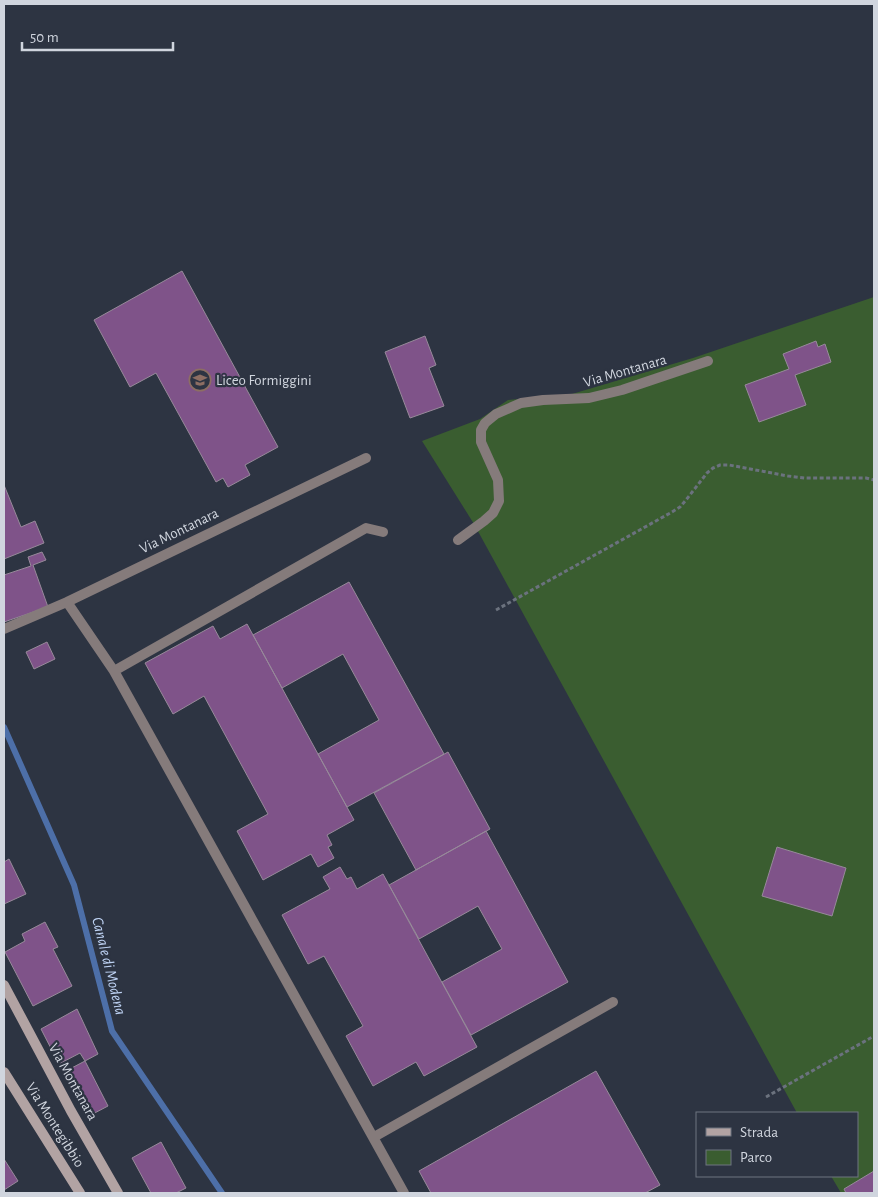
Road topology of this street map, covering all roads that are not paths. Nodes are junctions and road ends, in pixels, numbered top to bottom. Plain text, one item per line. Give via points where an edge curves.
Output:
1 (708, 361) dead end
2 (366, 458) dead end
3 (383, 532) dead end
4 (458, 540) dead end
5 (67, 602) junction
6 (4, 629) edge
7 (114, 671) junction
8 (4, 985) edge
9 (613, 1002) dead end
10 (4, 1072) edge
11 (374, 1137) junction
12 (80, 1193) edge
13 (118, 1193) edge
14 (404, 1193) edge

1 - 4 lane, Via Montanara via 622,390 589,398 521,403 496,414 484,423 481,442 498,480 499,501 493,513
2 - 5 lane, Via Montanara
3 - 7 lane via 366,528
5 - 6 lane, Via Montanara
5 - 7 lane
7 - 11 lane
8 - 13 main road, Via Montanara
9 - 11 lane
10 - 12 main road, Via Montegibbio
11 - 14 lane

